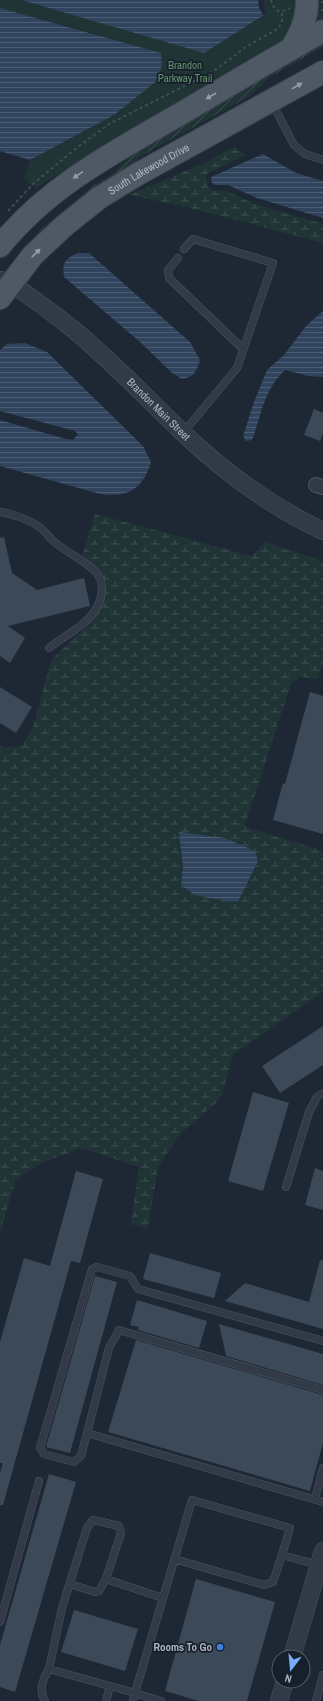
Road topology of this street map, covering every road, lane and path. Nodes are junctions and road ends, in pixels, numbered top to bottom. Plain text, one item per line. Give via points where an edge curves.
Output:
1 (271, 0) edge
2 (299, 2) edge
3 (282, 11) junction
4 (323, 31) edge
5 (291, 49) junction
6 (323, 72) edge
7 (271, 100) junction
8 (323, 159) edge
9 (5, 214) dead end
10 (0, 246) edge
11 (184, 249) dead end
12 (178, 258) dead end
13 (3, 282) edge
14 (243, 349) junction
15 (183, 433) junction
16 (0, 512) edge
17 (323, 531) edge
18 (49, 648) dead end
19 (323, 1093) edge
20 (286, 1187) dead end
21 (323, 1341) edge
22 (323, 1390) edge
23 (87, 1433) junction
24 (323, 1468) edge
25 (40, 1481) dead end
26 (315, 1499) junction
27 (323, 1502) edge
28 (282, 1555) junction
29 (321, 1558) edge
30 (174, 1559) junction
31 (106, 1579) junction
32 (70, 1584) junction
33 (318, 1584) edge
34 (163, 1598) junction
35 (0, 1622) edge
36 (295, 1649) edge
37 (49, 1669) junction
38 (323, 1675) edge
39 (110, 1686) junction
40 (283, 1689) edge
41 (135, 1693) junction
42 (45, 1701) edge
43 (106, 1701) edge
44 (132, 1701) edge
45 (161, 1701) edge
46 (279, 1701) edge
47 (316, 1701) edge

1 - 3 path via 274,8
2 - 3 path
2 - 5 main road via 305,19
3 - 9 path via 279,28 244,48 212,72 109,124 32,184
4 - 5 main road
5 -> 10 main road via 83,171 40,205
7 -> 6 main road, South Lakewood Drive
7 - 8 lane via 294,145 305,154
13 -> 7 main road, South Lakewood Drive via 99,198
11 - 14 lane via 193,239 273,263
12 - 14 lane via 168,270 169,278
13 - 15 street, Brandon Main Street via 74,330
14 - 15 lane via 237,368
15 - 17 street, Brandon Main Street via 246,484
16 - 18 lane via 30,522 42,530 53,542 95,571 102,583 102,595 95,612
19 - 20 lane via 317,1097 309,1112
21 - 23 lane via 138,1288 130,1276 97,1267 92,1269 40,1448 44,1454 74,1462 81,1456
22 - 23 lane via 118,1330 109,1348
23 - 26 lane
24 - 26 lane
25 - 35 lane
26 - 27 lane
28 - 29 lane
28 - 30 lane via 273,1582 264,1585
28 - 30 lane via 290,1528 192,1500
29 - 33 street
30 - 34 lane
31 - 32 lane via 99,1591 95,1592
31 - 32 lane via 121,1533 119,1526 93,1520 87,1528
31 - 34 lane
32 - 37 lane via 62,1608
33 - 36 street
34 - 41 lane
37 - 39 lane
37 - 42 lane via 41,1689
38 - 47 lane
39 - 41 lane
39 - 43 lane
40 - 46 street
41 - 44 lane
41 - 45 lane

